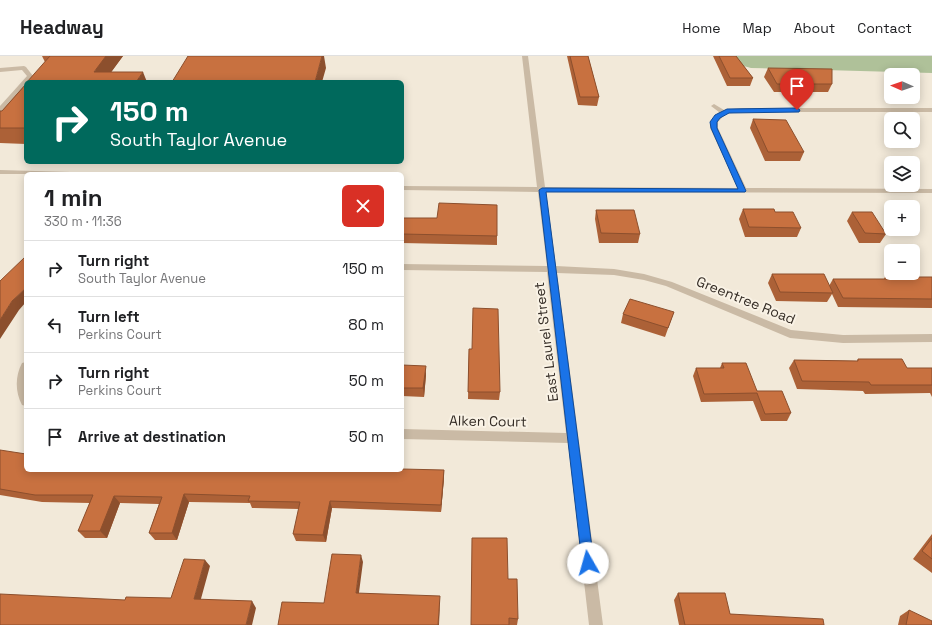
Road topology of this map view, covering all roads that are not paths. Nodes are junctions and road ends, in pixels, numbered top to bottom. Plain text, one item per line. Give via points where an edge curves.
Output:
1 (525, 56) edge
2 (0, 70) edge
3 (26, 80) edge
4 (24, 83) edge
5 (714, 106) dead end
6 (0, 110) edge
7 (932, 110) edge
8 (723, 112) junction
9 (0, 172) edge
10 (24, 173) edge
11 (404, 188) edge
12 (542, 190) junction
13 (743, 191) junction
14 (932, 191) edge
15 (404, 268) edge
16 (553, 269) junction
17 (932, 338) edge
18 (24, 374) edge
19 (24, 398) edge
20 (404, 434) edge
21 (573, 438) junction
22 (596, 625) edge

1 - 12 street, East Laurel Street
2 - 3 street via 24,68 30,76
4 - 6 street
5 - 8 street
7 - 8 street
8 - 13 street via 714,122 714,128
9 - 10 street
11 - 12 street
12 - 13 street
12 - 16 street, East Laurel Street
13 - 14 street
15 - 16 street
16 - 17 street, Greentree Road via 614,272 644,277 669,284 796,335 836,338
16 - 21 street, East Laurel Street
18 - 19 street
20 - 21 street, Alken Court
21 - 22 street, East Laurel Street

